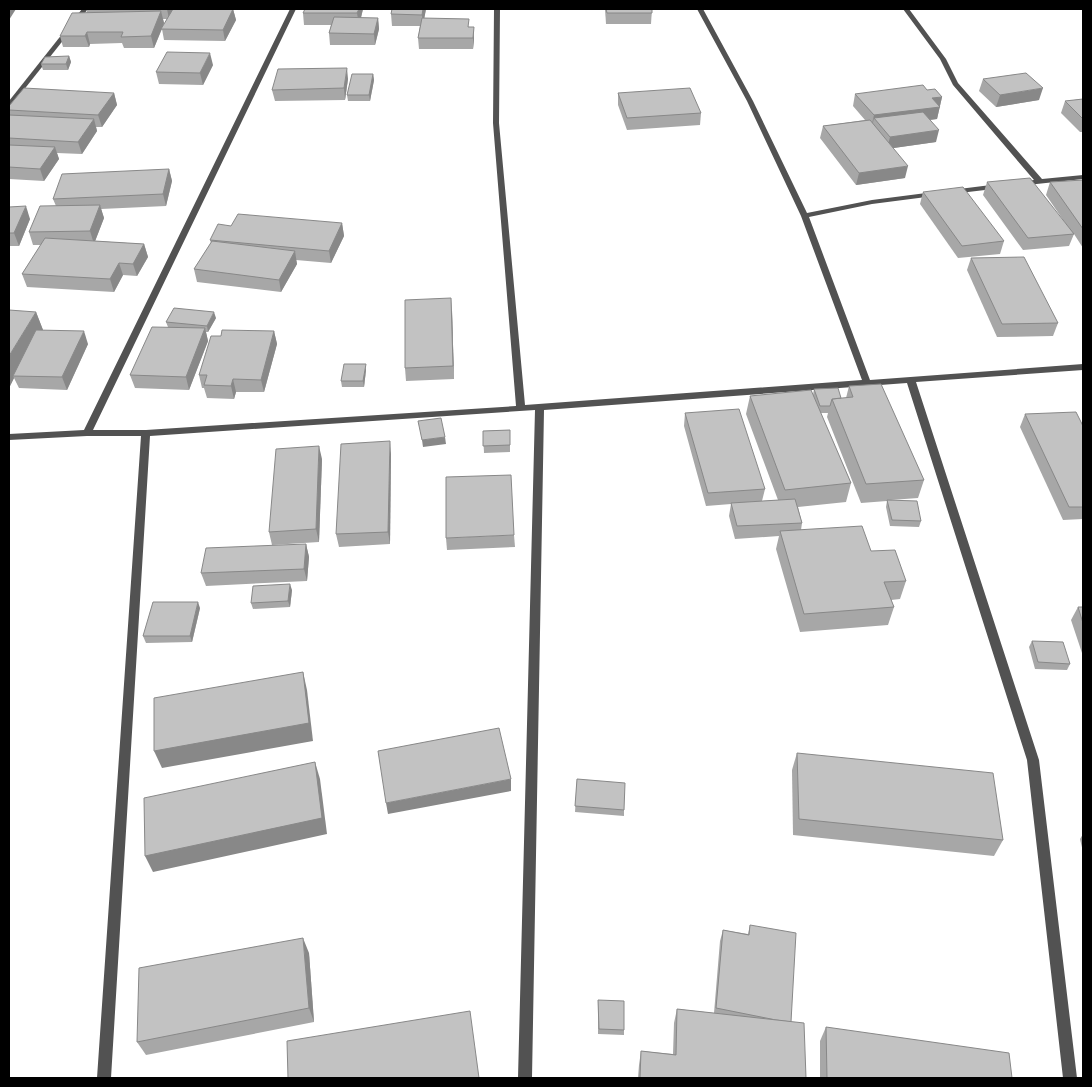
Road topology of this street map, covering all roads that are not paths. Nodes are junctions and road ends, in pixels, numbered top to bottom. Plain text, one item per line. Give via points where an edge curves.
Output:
1 (85, 9) edge
2 (293, 9) edge
3 (497, 9) edge
4 (700, 9) edge
5 (906, 9) edge
6 (9, 105) edge
7 (1083, 177) edge
8 (1039, 182) junction
9 (1012, 184) edge
10 (1004, 186) edge
11 (805, 216) junction
12 (1083, 367) edge
13 (911, 380) junction
14 (866, 383) junction
15 (540, 408) junction
16 (521, 409) junction
17 (87, 433) junction
18 (146, 433) junction
19 (9, 437) edge
20 (104, 1078) edge
21 (525, 1078) edge
22 (1070, 1078) edge

1 - 6 street
2 - 17 street
3 - 16 street via 496,124
4 - 11 street via 750,101
5 - 8 street via 943,59 955,84
7 - 8 street
8 - 9 street
10 - 11 street via 872,202
11 - 14 street
12 - 13 street
13 - 14 street
13 - 22 street via 1033,760
14 - 15 street
15 - 16 street
15 - 21 street
16 - 18 street
17 - 18 street
17 - 19 street
18 - 20 street

